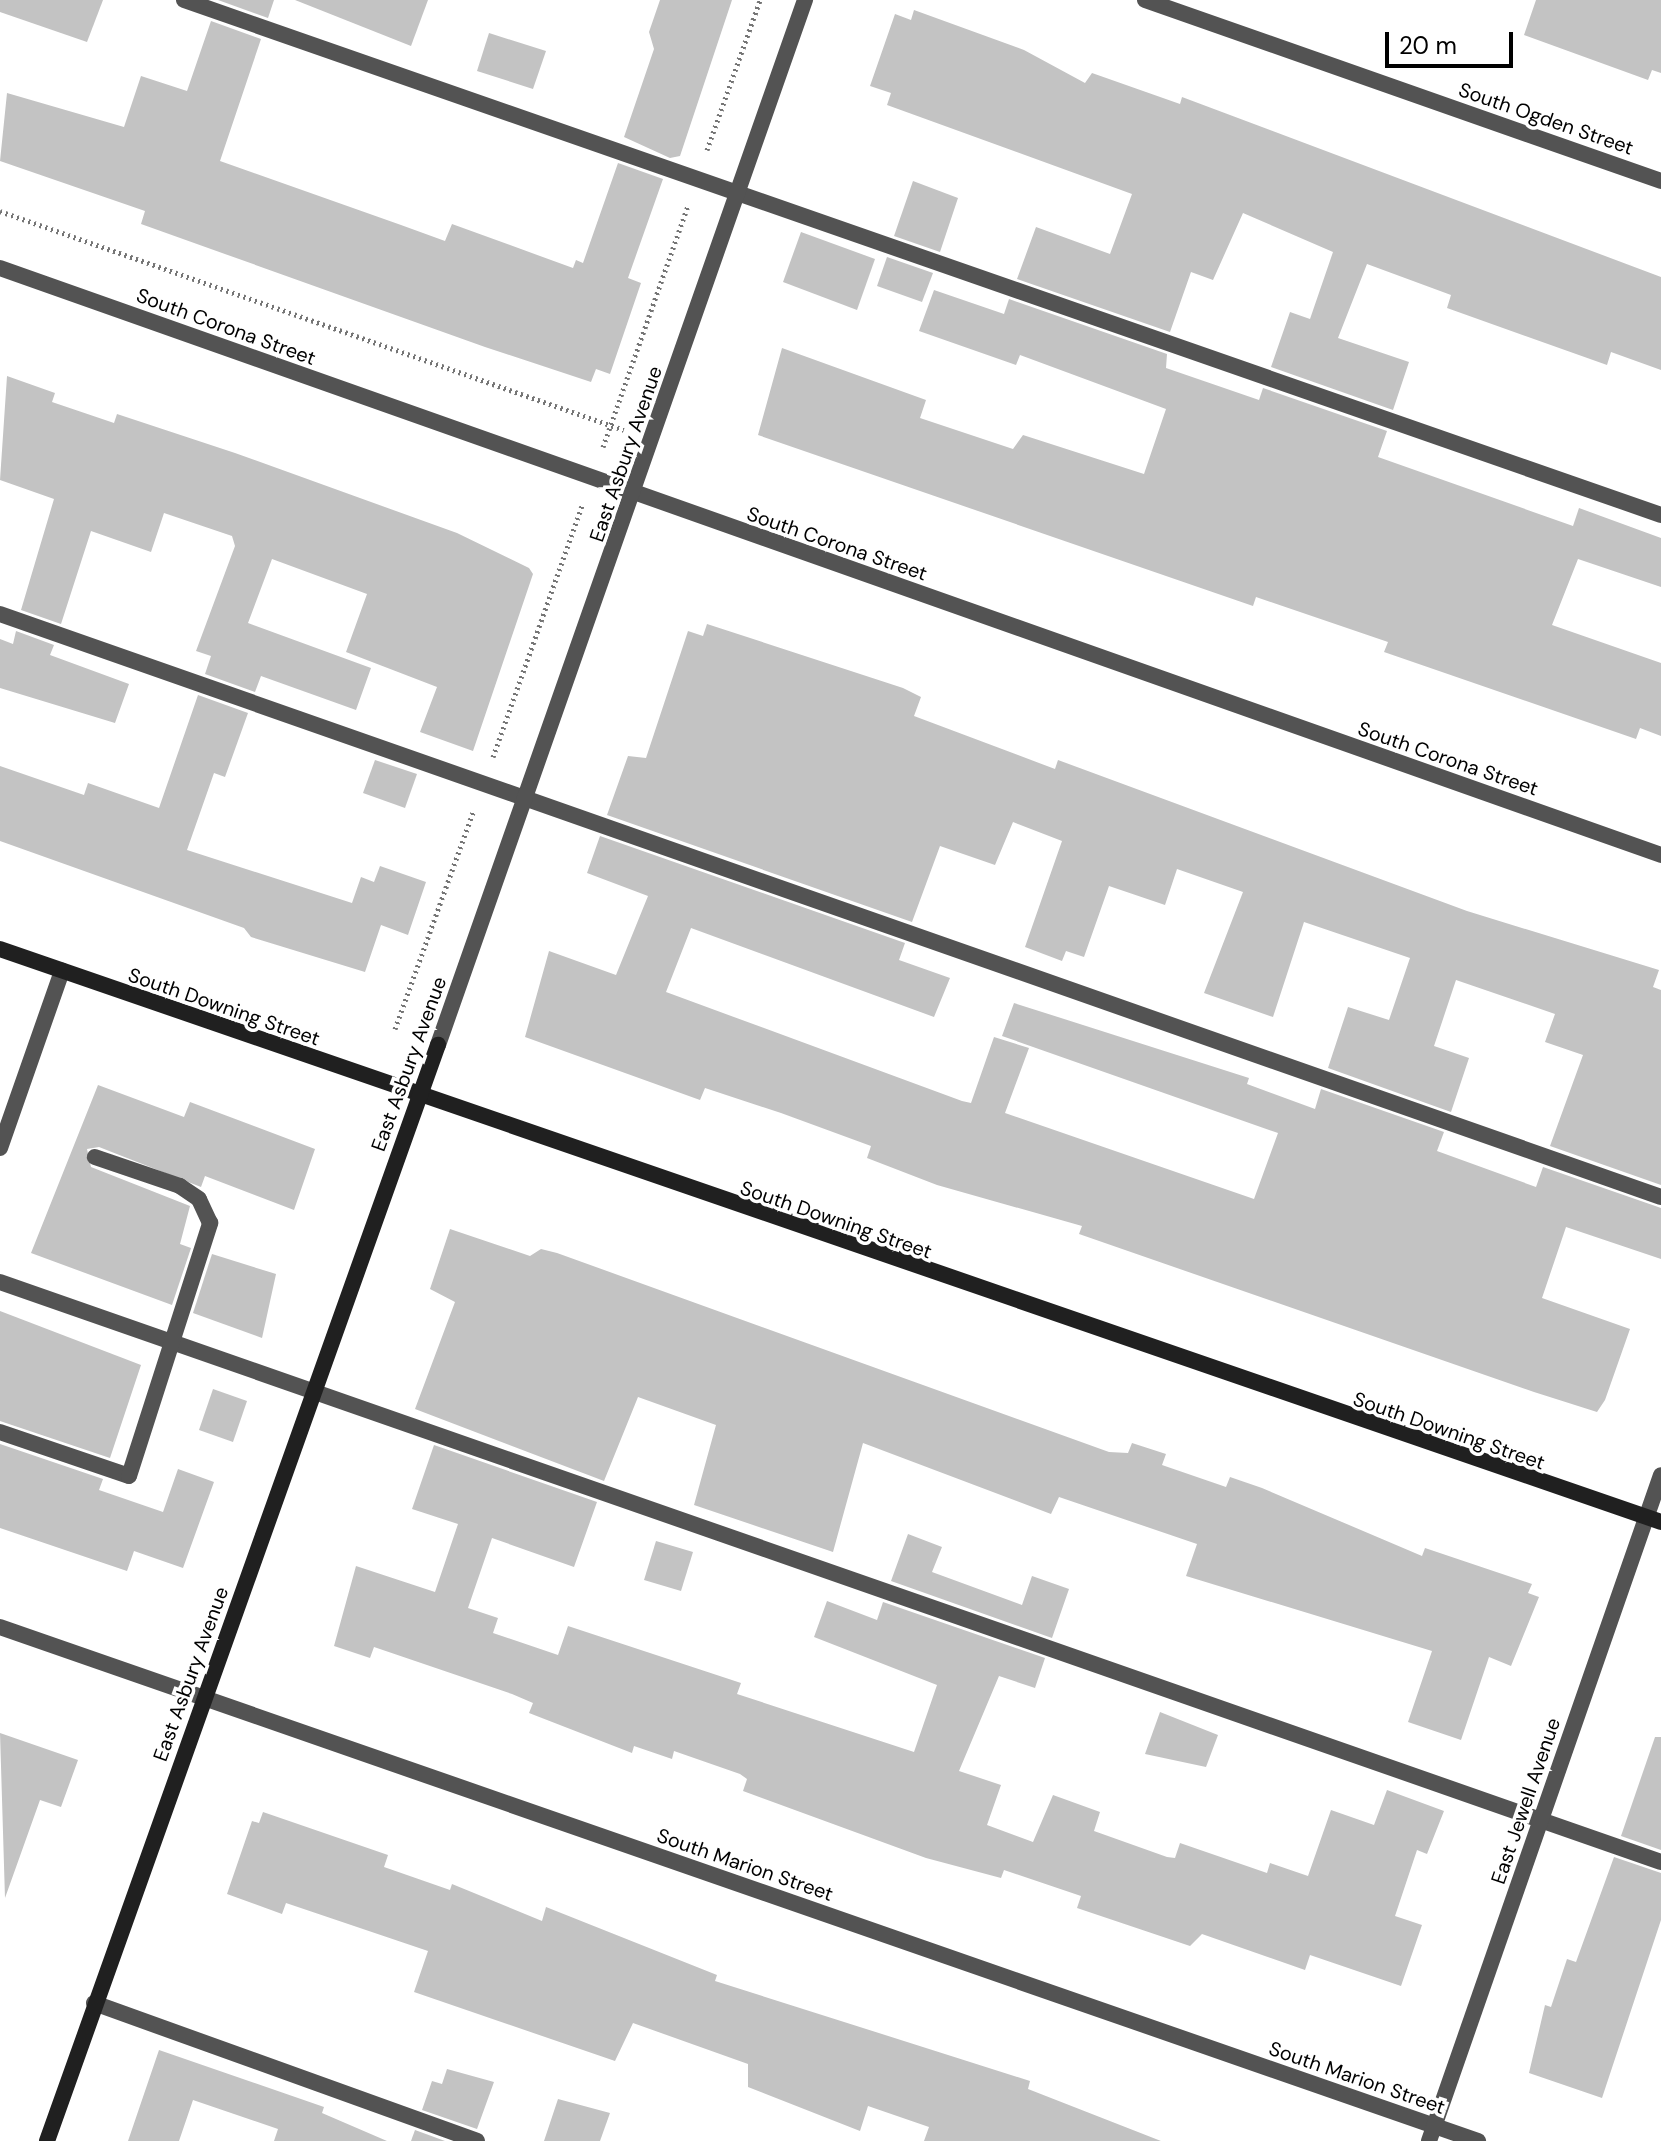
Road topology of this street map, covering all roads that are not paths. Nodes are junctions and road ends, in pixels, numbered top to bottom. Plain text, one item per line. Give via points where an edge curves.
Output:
1 (184, 0) edge
2 (805, 0) edge
3 (1145, 0) edge
4 (1661, 181) edge
5 (737, 197) junction
6 (0, 268) edge
7 (633, 494) junction
8 (1661, 515) edge
9 (0, 614) edge
10 (524, 802) junction
11 (1661, 855) edge
12 (0, 949) edge
13 (62, 971) junction
14 (438, 1045) joint
15 (419, 1097) junction
16 (0, 1148) edge
17 (95, 1157) dead end
18 (1661, 1197) edge
19 (0, 1282) edge
20 (174, 1343) junction
21 (312, 1390) junction
22 (0, 1432) edge
23 (1661, 1475) edge
24 (1653, 1520) edge
25 (0, 1627) edge
26 (204, 1698) junction
27 (1540, 1819) junction
28 (1661, 1862) edge
29 (94, 2003) junction
30 (1432, 2134) edge
31 (47, 2141) edge
32 (477, 2141) edge
33 (1478, 2141) edge

1 - 5 street
2 - 5 street, East Asbury Avenue
3 - 4 street, South Ogden Street
5 - 7 street, East Asbury Avenue
5 - 8 street
6 - 7 street, South Corona Street
7 - 10 street, East Asbury Avenue
7 - 11 street, South Corona Street
9 - 10 street
10 - 14 street, East Asbury Avenue
10 - 18 street
12 - 13 main road, South Downing Street
13 - 15 main road, South Downing Street
13 - 16 street
14 - 15 main road, East Asbury Avenue
15 - 21 main road, East Asbury Avenue
15 - 24 main road, South Downing Street
17 - 20 street via 180,1186 199,1199 210,1223
19 - 20 street
20 - 21 street
20 - 22 street via 129,1476
21 - 26 main road, East Asbury Avenue
21 - 27 street
23 - 24 street, East Jewell Avenue
24 - 27 street, East Jewell Avenue
25 - 26 street, South Marion Street
26 - 29 main road, East Asbury Avenue
26 - 30 street, South Marion Street
27 - 28 street
27 - 30 street, East Jewell Avenue
29 - 31 main road, East Asbury Avenue
29 - 32 street
30 - 33 street, South Marion Street

